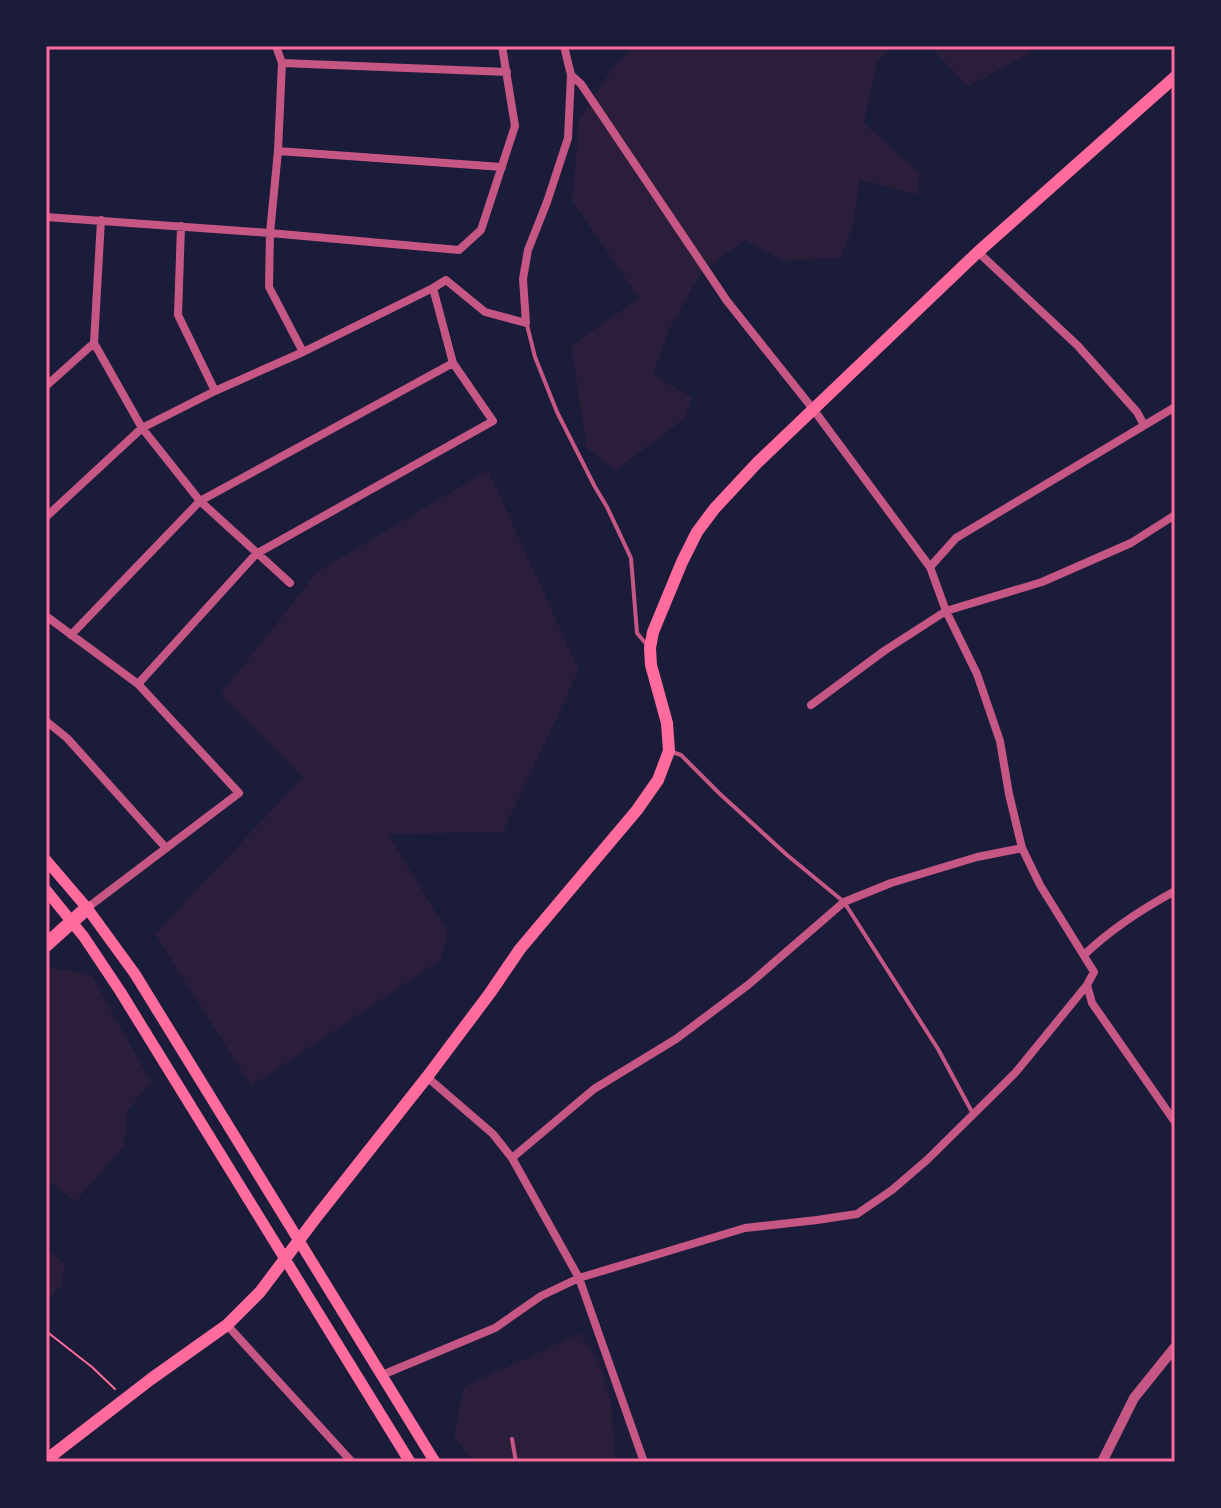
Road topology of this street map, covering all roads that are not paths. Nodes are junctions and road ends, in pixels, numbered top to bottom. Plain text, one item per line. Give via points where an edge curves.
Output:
1 (276, 46) edge
2 (502, 46) edge
3 (564, 46) edge
4 (282, 63) junction
5 (507, 72) junction
6 (571, 75) junction
7 (1175, 77) edge
8 (278, 151) junction
9 (502, 167) junction
10 (46, 217) edge
11 (101, 220) junction
12 (181, 226) junction
13 (270, 233) junction
14 (978, 252) junction
15 (433, 288) junction
16 (526, 323) junction
17 (94, 343) junction
18 (303, 352) junction
19 (453, 363) junction
20 (46, 386) edge
21 (215, 391) junction
22 (1175, 407) edge
23 (813, 409) junction
24 (1144, 425) junction
25 (142, 428) junction
26 (200, 501) junction
27 (1175, 515) edge
28 (46, 517) edge
29 (256, 554) junction
30 (930, 567) junction
31 (290, 583) dead end
32 (946, 611) junction
33 (46, 616) edge
34 (71, 635) junction
35 (650, 648) junction
36 (138, 684) junction
37 (811, 705) dead end
38 (46, 721) edge
39 (669, 751) junction
40 (166, 848) junction
41 (1022, 848) junction
42 (46, 860) edge
43 (46, 890) edge
44 (1175, 891) edge
45 (844, 902) junction
46 (87, 908) junction
47 (71, 921) junction
48 (46, 945) edge
49 (1084, 955) junction
50 (1087, 985) junction
51 (427, 1077) junction
52 (973, 1114) junction
53 (1175, 1122) edge
54 (512, 1158) junction
55 (300, 1240) junction
56 (286, 1260) junction
57 (579, 1278) junction
58 (227, 1325) junction
59 (1175, 1347) edge
60 (382, 1375) junction
61 (512, 1439) dead end
62 (46, 1460) edge
63 (352, 1462) edge
64 (410, 1462) edge
65 (435, 1462) edge
66 (516, 1462) edge
67 (644, 1462) edge
68 (1102, 1462) edge

1 - 4 street
2 - 5 street
3 - 6 street
4 - 5 street
4 - 8 street
5 - 9 street via 515,126
6 - 16 street via 568,138 528,250 523,279
6 - 23 street via 727,301
7 - 14 main road
8 - 9 street
8 - 13 street
9 - 13 street via 481,230 459,250
10 - 11 street
11 - 12 street
11 - 17 street
12 - 13 street
12 - 21 street via 178,315
13 - 18 street via 269,287
14 - 23 main road
14 - 24 street via 1078,346
15 - 16 street via 446,280 485,312
15 - 18 street
15 - 19 street
16 - 35 lane via 557,412 631,558 637,633
17 - 20 street
17 - 25 street
18 - 21 street
19 - 26 street
19 - 29 street via 493,421
21 - 25 street
22 - 24 street
23 - 30 street
23 - 35 main road via 697,532
24 - 30 street via 956,538
25 - 26 street
25 - 28 street
26 - 29 street
26 - 34 street
27 - 32 street via 1131,543 1042,582
29 - 31 street
29 - 36 street
30 - 32 street
32 - 37 street
32 - 41 street via 977,674 1000,741
33 - 34 street
34 - 36 street
35 - 39 main road
36 - 40 street via 239,793
38 - 40 street
39 - 45 lane via 681,755
39 - 51 main road via 658,780 637,810 528,938
40 - 46 street
41 - 45 street via 891,883
41 - 49 street
42 - 46 main road
43 - 47 main road
44 - 49 street via 1137,912
45 - 52 lane
45 - 54 street via 748,985 676,1039 594,1089
46 - 47 highway
46 - 55 main road via 135,974
47 - 48 highway
47 - 56 main road
49 - 50 street via 1094,972
50 - 52 street via 1016,1072
50 - 53 street via 1099,1015
51 - 54 street via 493,1134
51 - 55 main road
52 - 57 street via 927,1160 857,1214 745,1228
54 - 57 street
55 - 56 main road
55 - 60 main road
56 - 58 main road
56 - 64 main road
57 - 60 street via 495,1328
57 - 67 street
58 - 62 main road
58 - 63 street
59 - 68 street via 1134,1398
60 - 65 main road
61 - 66 lane

